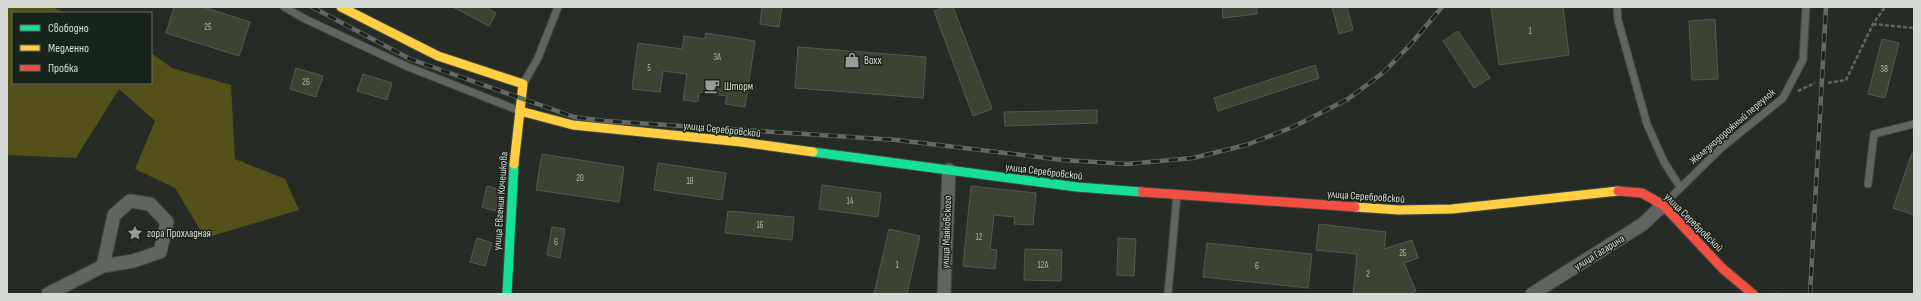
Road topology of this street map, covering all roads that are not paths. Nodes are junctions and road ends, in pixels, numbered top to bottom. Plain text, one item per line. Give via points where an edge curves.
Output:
1 (284, 7) edge
2 (341, 7) edge
3 (558, 7) edge
4 (1617, 7) edge
5 (1806, 7) edge
6 (523, 84) junction
7 (520, 111) junction
8 (1914, 124) edge
9 (949, 170) junction
10 (1868, 184) dead end
11 (1680, 187) junction
12 (1177, 195) junction
13 (1663, 205) junction
14 (102, 266) junction
15 (48, 294) edge
16 (507, 294) edge
17 (944, 294) edge
18 (1168, 294) edge
19 (1532, 294) edge
20 (1753, 294) edge

1 - 7 lane via 305,20 406,66
2 - 6 street via 438,56
3 - 6 lane via 538,58
4 - 11 lane via 1620,27 1647,124 1664,162
5 - 11 lane, Железнодорожный переулок via 1803,60 1783,98 1721,148
6 - 7 street
7 - 9 street, улица Серебровской via 573,125 741,142
7 - 16 street, улица Евгения Кочешкова via 512,175
8 - 10 lane via 1874,134
9 - 12 street, улица Серебровской via 1077,187
9 - 17 street, улица Маяковского
11 - 13 lane, Железнодорожный переулок
12 - 13 street, улица Серебровской via 1430,211 1610,191 1631,191 1642,193
12 - 18 lane
13 - 19 street, улица Гагарина via 1643,224
13 - 20 street, улица Серебровской via 1723,269
14 - 14 street via 133,261 160,252 167,222 150,204 130,201 114,215
14 - 15 street

